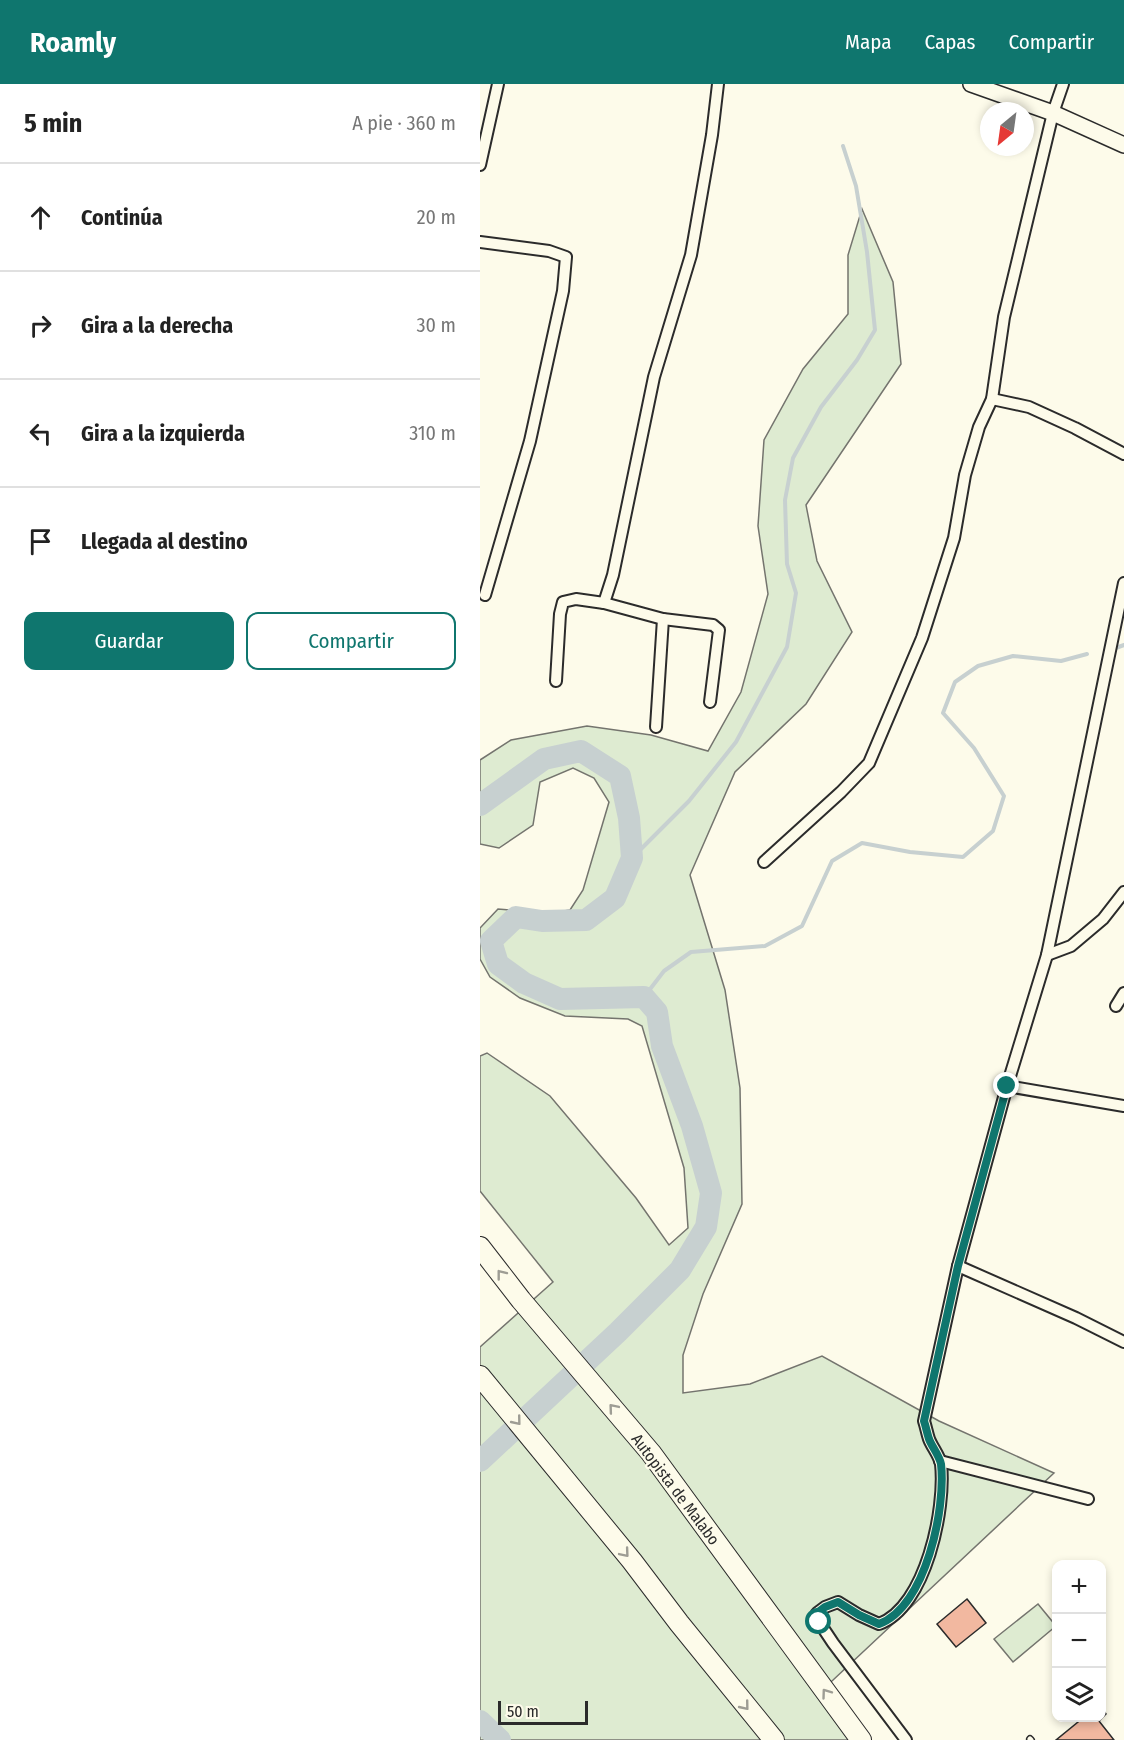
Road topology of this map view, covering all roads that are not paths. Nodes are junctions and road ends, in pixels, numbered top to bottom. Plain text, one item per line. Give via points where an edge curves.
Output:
1 (498, 84) edge
2 (718, 84) edge
3 (971, 84) edge
4 (1063, 84) edge
5 (1053, 113) junction
6 (1124, 145) edge
7 (480, 165) edge
8 (480, 242) edge
9 (992, 399) junction
10 (1124, 454) edge
11 (1124, 584) edge
12 (485, 595) dead end
13 (604, 603) junction
14 (663, 619) junction
15 (555, 681) dead end
16 (710, 702) dead end
17 (656, 728) dead end
18 (764, 862) dead end
19 (1124, 892) edge
20 (1047, 955) junction
21 (1124, 993) edge
22 (1116, 1006) dead end
23 (1007, 1086) junction
24 (1124, 1106) edge
25 (480, 1248) edge
26 (958, 1266) junction
27 (1124, 1342) edge
28 (480, 1376) edge
29 (940, 1461) junction
30 (1088, 1499) dead end
31 (774, 1740) edge
32 (861, 1740) edge
33 (906, 1740) edge

1 - 7 street
2 - 13 street via 691,255 654,377
3 - 5 street
4 - 5 street
5 - 6 street
5 - 9 street via 1004,317
8 - 12 street via 566,257 563,291 530,441
9 - 10 street via 1029,407
9 - 18 street via 965,475 954,538 933,606 873,755 841,792
11 - 20 street
13 - 14 street
13 - 15 street via 576,599 563,602
14 - 16 street via 713,625 719,630
14 - 17 street
19 - 20 street via 1103,919 1071,946
20 - 23 street
21 - 22 street
23 - 24 street
23 - 26 street
32 -> 25 highway, Autopista de Malabo via 651,1453
26 - 27 street
26 - 29 street via 924,1421
28 -> 31 highway
29 - 30 street
29 - 33 street via 942,1487 930,1556 898,1614 879,1624 838,1602 817,1613 833,1643

